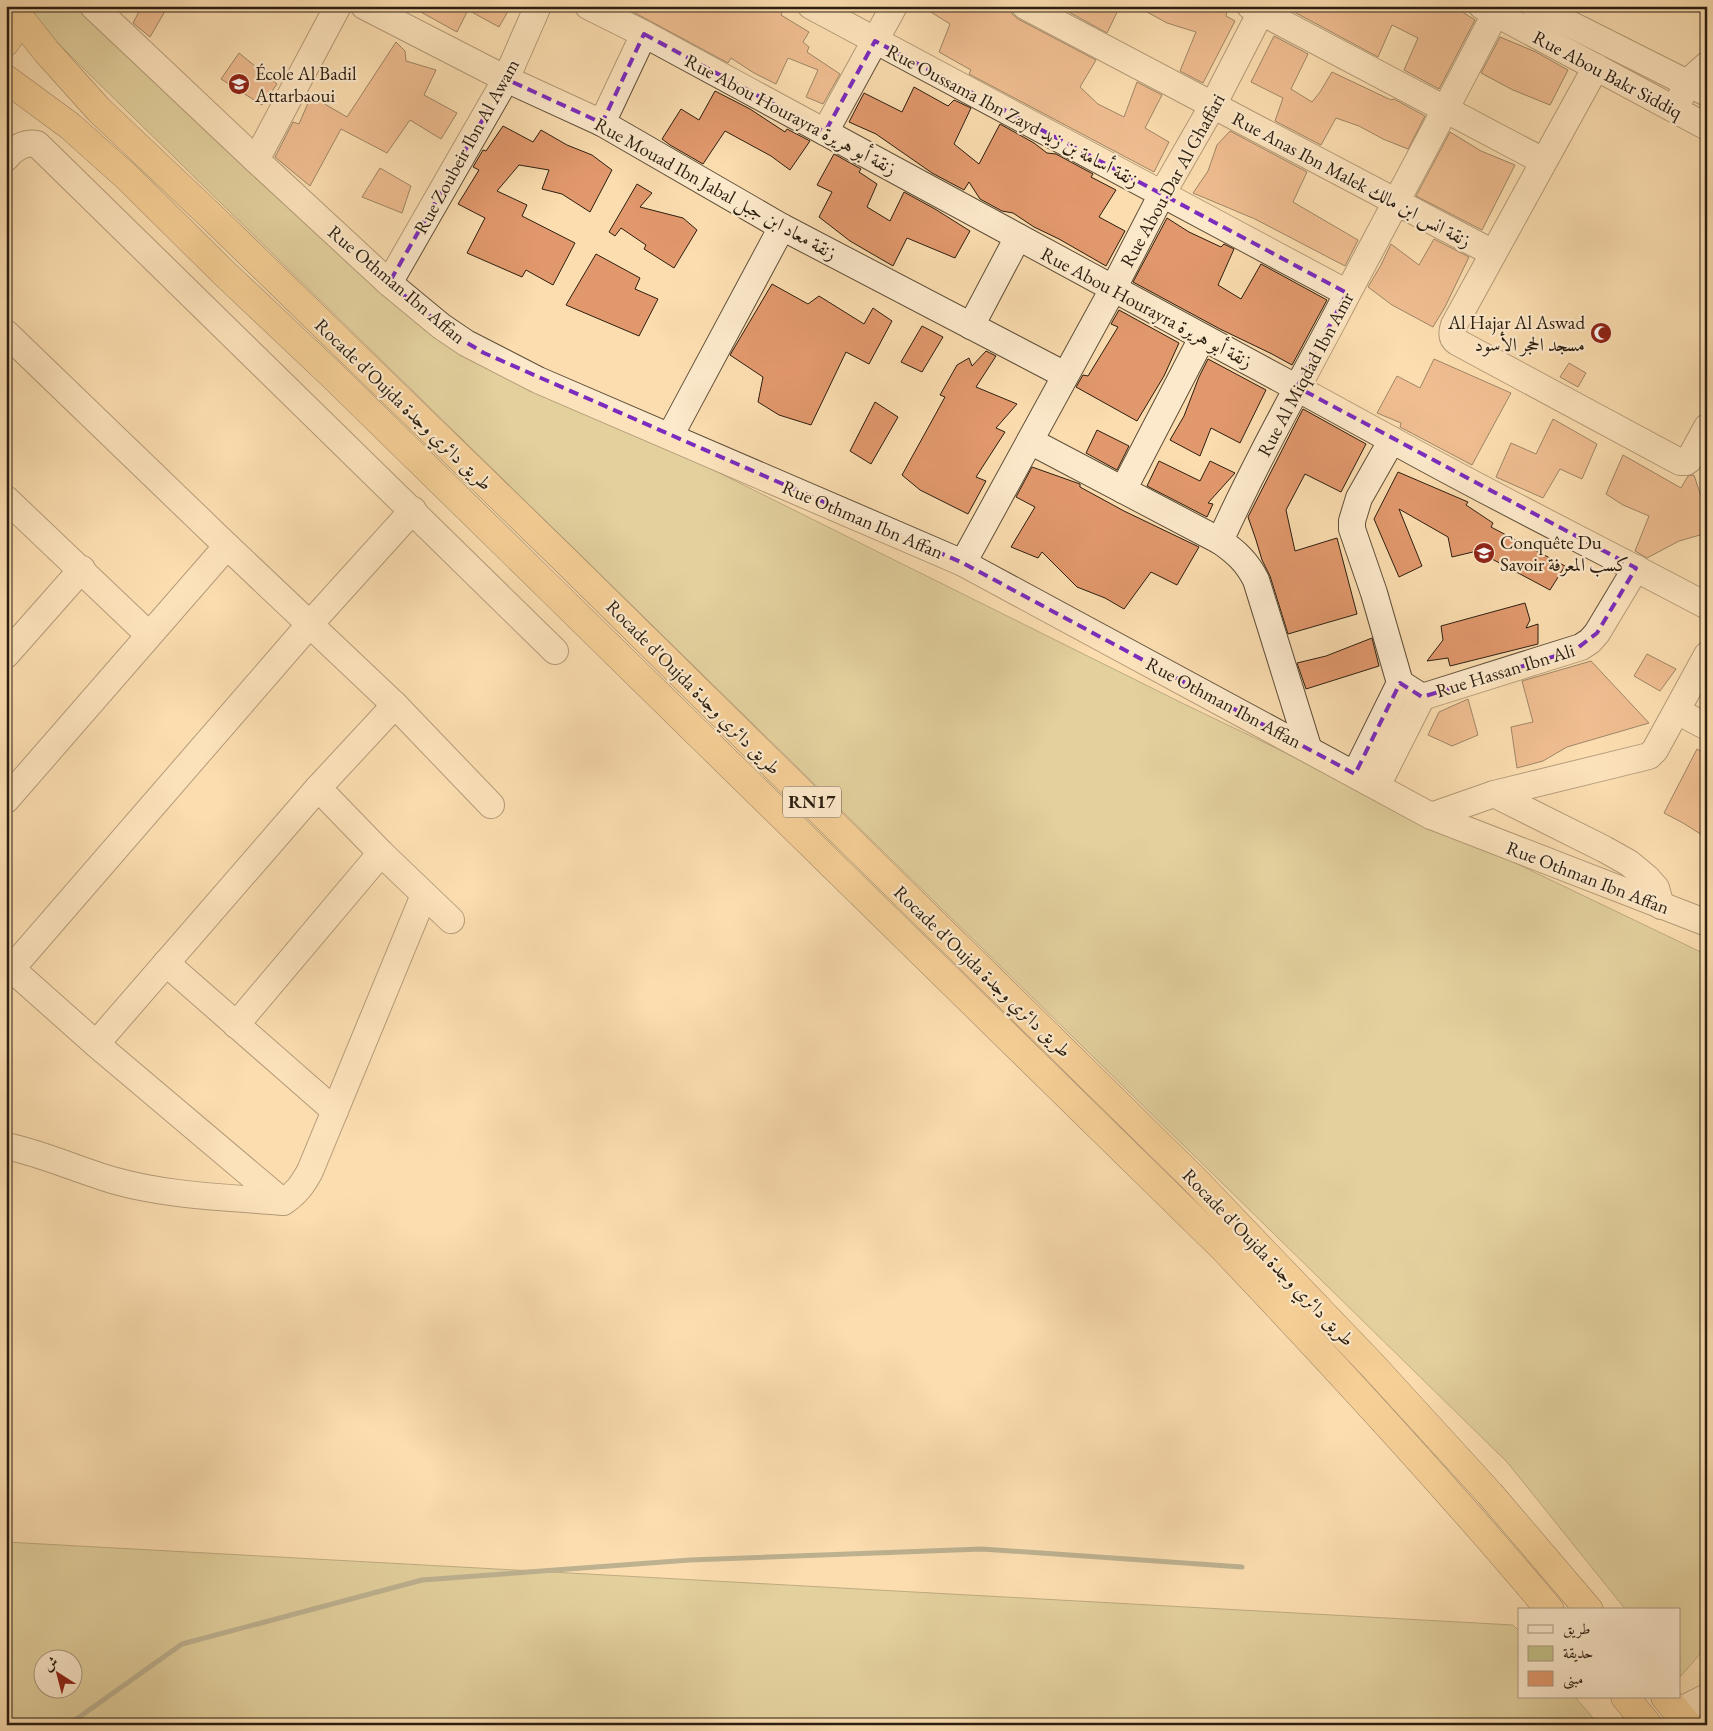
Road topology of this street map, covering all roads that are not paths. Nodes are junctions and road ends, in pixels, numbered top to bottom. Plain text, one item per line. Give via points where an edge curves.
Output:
1 (93, 6) edge
2 (338, 6) edge
3 (364, 6) edge
4 (538, 6) edge
5 (588, 6) edge
6 (811, 6) edge
7 (894, 6) edge
8 (1025, 6) edge
9 (1534, 6) edge
10 (1259, 8) edge
11 (1492, 9) edge
12 (16, 10) edge
13 (644, 34) junction
14 (876, 41) junction
15 (6, 42) edge
16 (1707, 65) edge
17 (1596, 67) junction
18 (6, 79) edge
19 (506, 79) junction
20 (1697, 88) edge
21 (1213, 105) junction
22 (1446, 110) junction
23 (1682, 114) junction
24 (602, 122) junction
25 (1707, 127) edge
26 (825, 132) junction
27 (6, 158) edge
28 (256, 160) junction
29 (1543, 161) junction
30 (1162, 194) junction
31 (1396, 201) junction
32 (782, 228) junction
33 (1018, 237) junction
34 (1493, 254) junction
35 (389, 283) junction
36 (1113, 289) junction
37 (1347, 294) junction
38 (972, 326) junction
39 (6, 332) edge
40 (1202, 338) junction
41 (1066, 375) junction
42 (1297, 387) junction
43 (1707, 428) edge
44 (670, 436) junction
45 (1392, 440) junction
46 (1030, 441) junction
47 (1123, 490) junction
48 (8, 504) edge
49 (413, 510) junction
50 (1220, 540) junction
51 (227, 546) junction
52 (963, 563) junction
53 (1636, 568) junction
54 (82, 569) junction
55 (1707, 606) edge
56 (310, 624) junction
57 (149, 635) junction
58 (556, 651) dead end
59 (6, 655) edge
60 (1707, 655) edge
61 (1400, 683) junction
62 (1422, 696) junction
63 (395, 705) junction
64 (1677, 711) junction
65 (1707, 728) edge
66 (1308, 747) junction
67 (1366, 780) junction
68 (318, 788) junction
69 (1494, 794) junction
70 (6, 800) edge
71 (491, 805) dead end
72 (1432, 816) junction
73 (381, 853) junction
74 (424, 895) junction
75 (1661, 906) junction
76 (451, 920) dead end
77 (1707, 923) edge
78 (166, 964) junction
79 (8, 969) edge
80 (236, 1025) junction
81 (96, 1044) junction
82 (335, 1110) junction
83 (6, 1146) edge
84 (283, 1202) junction
85 (1548, 1608) edge
86 (1587, 1608) edge
87 (1707, 1697) edge
88 (1626, 1698) edge
89 (1677, 1711) edge
90 (1648, 1725) edge

1 - 28 street, Rue Othman Ibn Affan
2 - 28 street
3 - 19 street, Rue Mouad Ibn Jabal زنقة معاد ابن جبل
4 - 19 street, Rue Zoubeir Ibn Al Awam
5 - 13 street, Rue Abou Hourayra زنقة أبو هريرة
6 - 14 street, Rue Oussama Ibn Zayd زنقة أسامة بن زيد
7 - 14 street
8 - 21 street, Rue Anas Ibn Malek زنقة انس ابن مالك
9 - 20 street, Rue Abou Bakr Siddiq
10 - 21 street, Rue Abou Dar Al Ghaffari
10 - 22 street
11 - 17 street, Rue Abou Bakr Siddiq
11 - 22 street, Rue Al Miqdad Ibn Amr
12 - 15 highway, RN17 via 15,24
12 - 86 highway, Rocade d'Oujda طريق دائري وجدة / RN17 via 51,58 98,110 557,552 1195,1180 1374,1367 1490,1494
13 - 24 street
13 - 26 street, Rue Abou Hourayra زنقة أبو هريرة
14 - 26 street
14 - 30 street, Rue Oussama Ibn Zayd زنقة أسامة بن زيد
16 - 20 street
17 - 23 street, Rue Abou Bakr Siddiq
17 - 29 street
18 - 85 highway, Rocade d'Oujda طريق دائري وجدة / RN17 via 70,126 127,177 1224,1249 1429,1469
19 - 24 street, Rue Mouad Ibn Jabal زنقة معاد ابن جبل
19 - 35 street, Rue Zoubeir Ibn Al Awam
20 - 23 street via 1679,100
21 - 30 street, Rue Abou Dar Al Ghaffari
21 - 31 street, Rue Anas Ibn Malek زنقة انس ابن مالك
22 - 29 street
22 - 31 street, Rue Al Miqdad Ibn Amr
23 - 25 street, Rue Abou Bakr Siddiq
24 - 32 street, Rue Mouad Ibn Jabal زنقة معاد ابن جبل
26 - 33 street, Rue Abou Hourayra زنقة أبو هريرة
27 - 49 street via 22,145 37,144
28 - 35 street, Rue Othman Ibn Affan
29 - 34 street
30 - 36 street, Rue Abou Dar Al Ghaffari
30 - 37 street, Rue Oussama Ibn Zayd زنقة أسامة بن زيد
31 - 34 street, Rue Anas Ibn Malek زنقة انس ابن مالك
31 - 37 street, Rue Al Miqdad Ibn Amr
32 - 38 street, Rue Mouad Ibn Jabal زنقة معاد ابن جبل
32 - 44 street
33 - 36 street, Rue Abou Hourayra زنقة أبو هريرة
33 - 38 street
34 - 43 street via 1454,325 1452,333 1456,342 1680,462 1689,460
35 - 44 street, Rue Othman Ibn Affan via 466,343 538,380
36 - 40 street, Rue Abou Hourayra زنقة أبو هريرة
36 - 41 street, Rue Abou Dar Al Ghaffari
37 - 42 street, Rue Al Miqdad Ibn Amr
38 - 41 street, Rue Mouad Ibn Jabal زنقة معاد ابن جبل
39 - 51 street
40 - 42 street, Rue Abou Hourayra زنقة أبو هريرة
40 - 47 street
41 - 46 street, Rue Abou Dar Al Ghaffari
42 - 45 street, Rue Abou Hourayra زنقة أبو هريرة
42 - 50 street, Rue Al Miqdad Ibn Amr
44 - 52 street, Rue Othman Ibn Affan
45 - 53 street, Rue Abou Hourayra زنقة أبو هريرة
45 - 61 street via 1359,498 1352,529
46 - 47 street
46 - 52 street, Rue Abou Dar Al Ghaffari
47 - 50 street
48 - 54 street
49 - 56 street
49 - 58 street
50 - 66 street via 1238,553 1256,580
51 - 56 street
51 - 57 street
52 - 66 street, Rue Othman Ibn Affan
53 - 55 street, Rue Abou Hourayra زنقة أبو هريرة
53 - 62 street, Rue Hassan Ibn Ali via 1597,633 1581,647
54 - 57 street
54 - 59 street
56 - 63 street
56 - 79 street
57 - 70 street
60 - 64 street
61 - 62 street, Rue Hassan Ibn Ali
61 - 67 street
62 - 67 street, Rue Hassan Ibn Ali
63 - 68 street
63 - 71 street
64 - 65 street
64 - 69 street via 1656,750 1649,756
66 - 67 street, Rue Othman Ibn Affan
67 - 72 street, Rue Othman Ibn Affan
68 - 73 street
68 - 78 street
69 - 72 street
69 - 75 street via 1629,864 1656,888
72 - 75 street, Rue Othman Ibn Affan
73 - 74 street
73 - 80 street
74 - 76 street
74 - 82 street
75 - 77 street, Rue Othman Ibn Affan
78 - 80 street
78 - 81 street
79 - 81 street
80 - 82 street
81 - 84 street
82 - 84 street via 304,1182
83 - 84 street via 113,1181 178,1192
87 - 89 street
88 - 90 highway

